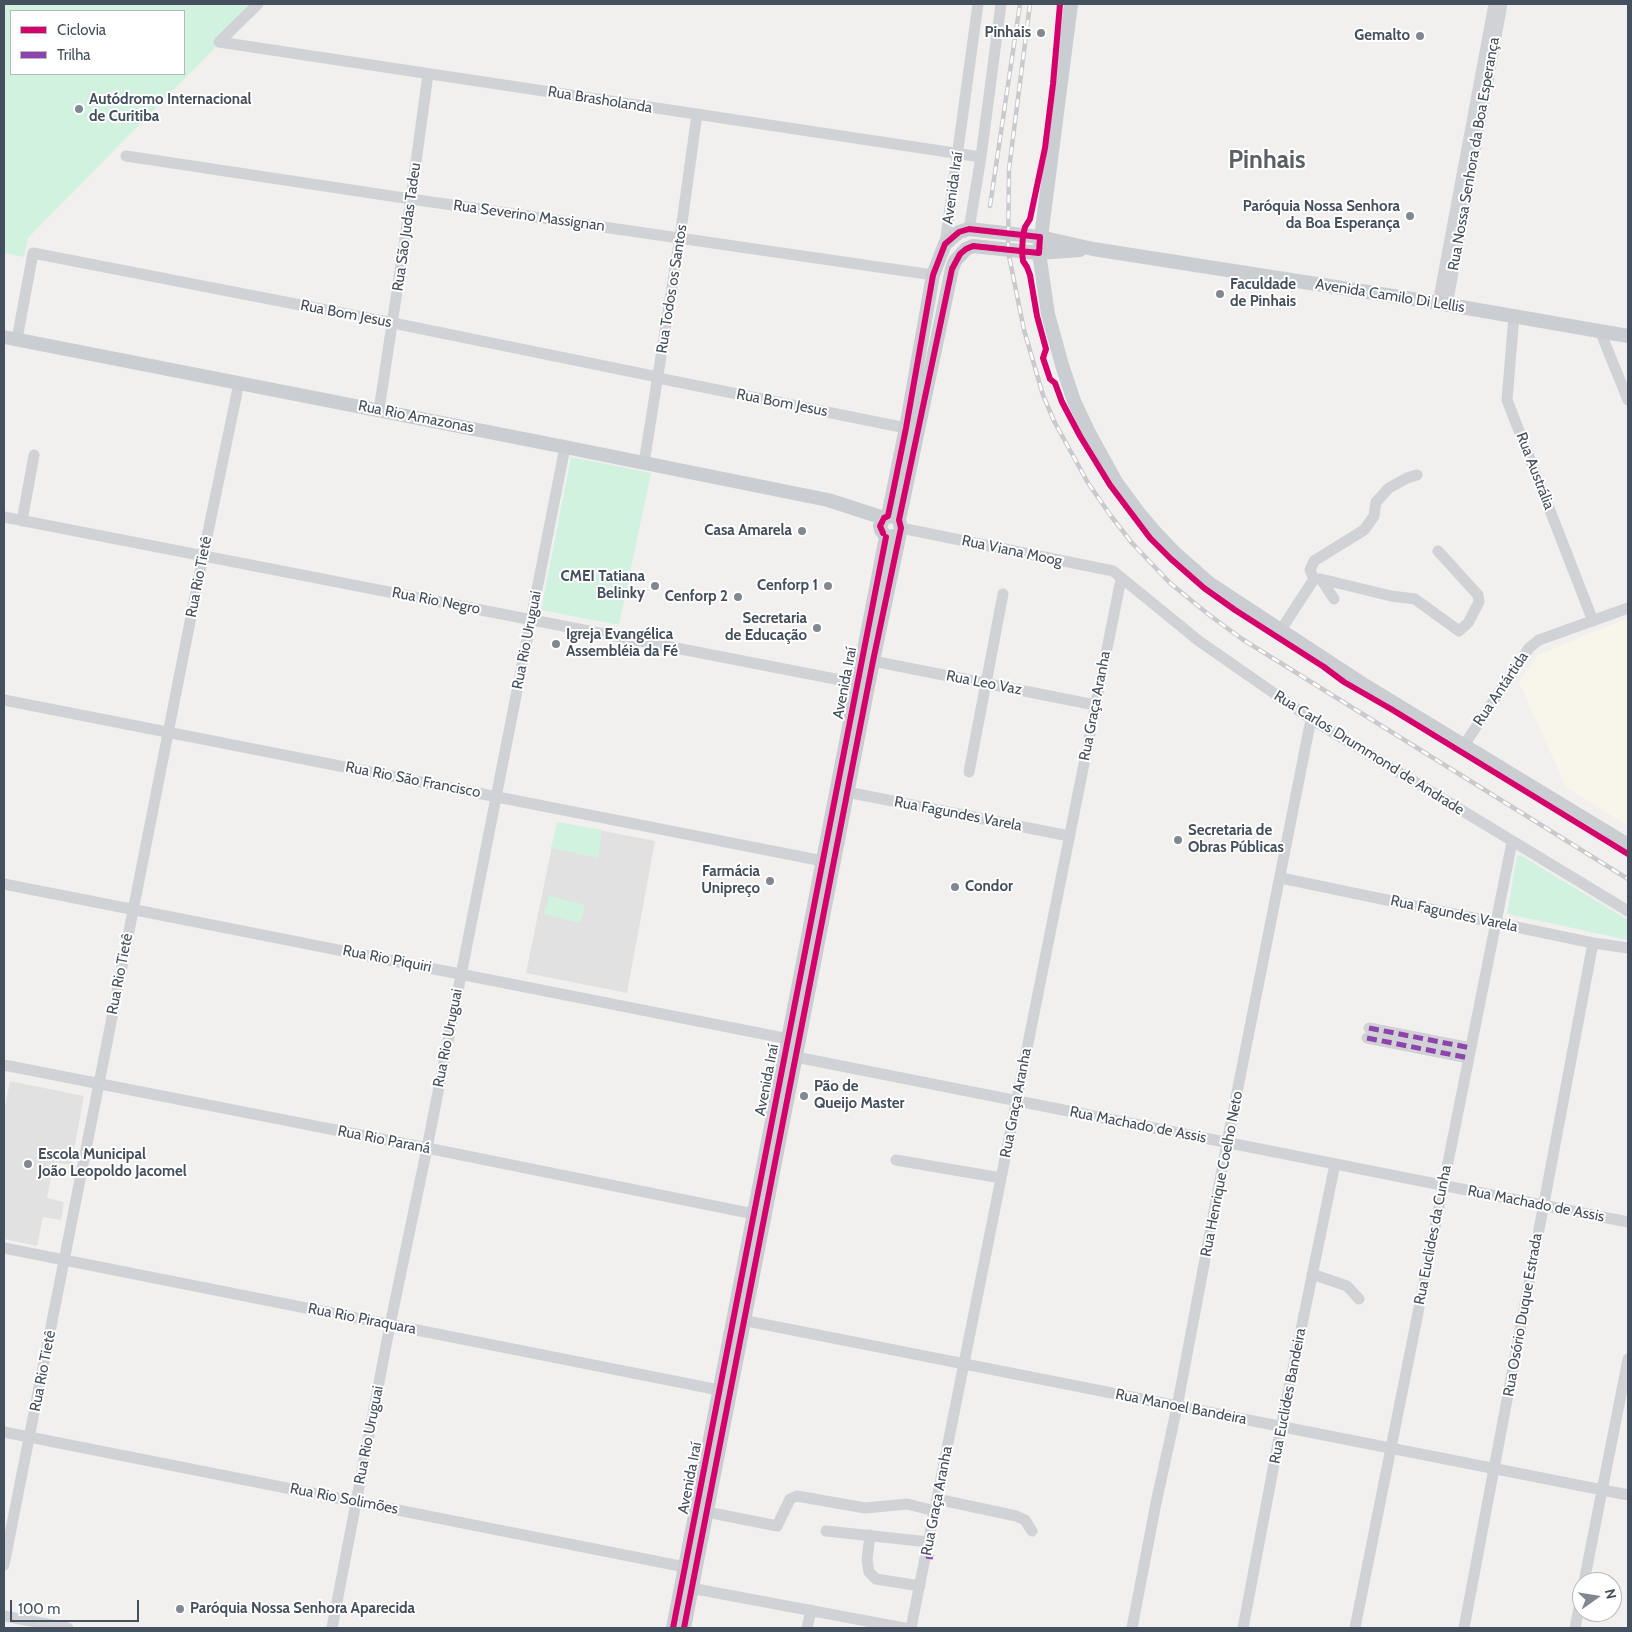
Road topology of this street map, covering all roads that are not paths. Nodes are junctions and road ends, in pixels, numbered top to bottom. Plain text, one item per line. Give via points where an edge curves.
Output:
1 (258, 4) edge
2 (978, 4) edge
3 (1001, 4) edge
4 (1071, 4) edge
5 (1494, 4) edge
6 (1502, 4) edge
7 (428, 74) junction
8 (697, 114) junction
9 (958, 153) junction
10 (126, 156) dead end
11 (981, 157) junction
12 (412, 200) junction
13 (969, 229) junction
14 (680, 237) junction
15 (1040, 237) junction
16 (945, 244) junction
17 (973, 246) joint
18 (1093, 249) junction
19 (1039, 253) junction
20 (933, 275) junction
21 (1442, 304) junction
22 (1514, 316) junction
23 (393, 323) junction
24 (1600, 332) junction
25 (1628, 336) edge
26 (10, 338) edge
27 (658, 378) junction
28 (240, 383) junction
29 (1628, 400) edge
30 (379, 410) junction
31 (906, 428) junction
32 (564, 447) junction
33 (34, 455) dead end
34 (644, 463) junction
35 (1417, 475) dead end
36 (893, 492) junction
37 (828, 500) junction
38 (4, 517) edge
39 (22, 521) junction
40 (891, 526) junction
41 (1438, 551) dead end
42 (203, 556) junction
43 (1121, 579) junction
44 (1318, 579) junction
45 (1003, 594) dead end
46 (1334, 599) dead end
47 (1628, 608) edge
48 (531, 620) junction
49 (1593, 620) junction
50 (1281, 630) junction
51 (873, 661) junction
52 (863, 684) junction
53 (986, 684) junction
54 (4, 700) edge
55 (1095, 705) junction
56 (1311, 719) junction
57 (168, 732) junction
58 (1464, 745) junction
59 (968, 772) dead end
60 (848, 792) junction
61 (495, 796) junction
62 (1069, 836) junction
63 (1512, 842) junction
64 (1628, 845) edge
65 (823, 861) junction
66 (1281, 878) junction
67 (4, 884) edge
68 (824, 884) junction
69 (132, 910) junction
70 (1628, 911) edge
71 (1496, 923) junction
72 (1593, 942) junction
73 (1628, 948) edge
74 (461, 974) junction
75 (1368, 1033) dead end
76 (793, 1040) junction
77 (1470, 1053) junction
78 (796, 1057) junction
79 (4, 1065) edge
80 (99, 1084) junction
81 (1016, 1101) junction
82 (1227, 1143) junction
83 (427, 1148) junction
84 (896, 1160) dead end
85 (1335, 1164) junction
86 (1001, 1178) junction
87 (1443, 1186) junction
88 (764, 1191) junction
89 (1543, 1206) junction
90 (759, 1217) junction
91 (1628, 1222) edge
92 (4, 1248) edge
93 (65, 1260) junction
94 (1312, 1274) junction
95 (1359, 1299) dead end
96 (739, 1319) junction
97 (390, 1325) junction
98 (733, 1347) junction
99 (1628, 1359) edge
100 (964, 1364) junction
101 (720, 1390) junction
102 (1177, 1407) junction
103 (1281, 1427) junction
104 (4, 1432) edge
105 (29, 1437) junction
106 (1390, 1449) junction
107 (1495, 1469) junction
108 (1602, 1490) junction
109 (1628, 1496) edge
110 (356, 1501) junction
111 (936, 1505) junction
112 (707, 1512) junction
113 (826, 1531) dead end
114 (1032, 1531) dead end
115 (870, 1535) junction
116 (929, 1542) junction
117 (4, 1565) edge
118 (685, 1567) junction
119 (1586, 1572) edge
120 (920, 1586) junction
121 (687, 1587) junction
122 (810, 1610) junction
123 (4, 1616) edge
124 (68, 1628) edge
125 (332, 1628) edge
126 (673, 1628) edge
127 (684, 1628) edge
128 (807, 1628) edge
129 (904, 1628) edge
130 (911, 1628) edge
131 (1132, 1628) edge
132 (1243, 1628) edge
133 (1355, 1628) edge
134 (1464, 1628) edge

1 - 7 street, Rua Brasholanda via 219,42
2 - 9 street, Avenida Iraí
3 - 11 street, Avenida Iraí
4 - 15 main road
5 - 21 street, Rua Nossa Senhora da Boa Esperança
6 - 21 street, Rua Nossa Senhora da Boa Esperança
7 - 8 street, Rua Brasholanda
7 - 12 street, Rua São Judas Tadeu
8 - 9 street, Rua Brasholanda
8 - 14 street, Rua Todos os Santos
9 - 11 street, Rua Brasholanda
9 - 16 street, Avenida Iraí
10 - 12 street, Rua Severino Massignan
11 - 13 street, Avenida Iraí
12 - 14 street, Rua Severino Massignan
12 - 23 street, Rua São Judas Tadeu
13 - 15 main road, Avenida Camilo Di Lellis
13 - 16 main road via 959,232
14 - 20 street, Rua Severino Massignan
14 - 27 street, Rua Todos os Santos
15 - 18 main road, Avenida Camilo Di Lellis
15 - 19 main road
16 - 20 main road, Avenida Iraí
17 - 19 main road, Avenida Camilo Di Lellis
17 - 40 main road, Avenida Iraí via 960,254 952,269
18 - 19 main road, Avenida Camilo Di Lellis
18 - 21 main road, Avenida Camilo Di Lellis
19 - 50 main road via 1048,314 1074,401 1088,434 1116,482 1175,553 1209,582
20 - 31 main road, Avenida Iraí
21 - 22 main road, Avenida Camilo Di Lellis
22 - 24 main road, Avenida Camilo Di Lellis
22 - 49 street, Rua Austrália via 1507,400
23 - 26 street, Rua Bom Jesus via 33,254
23 - 27 street, Rua Bom Jesus
23 - 30 street, Rua São Judas Tadeu
24 - 25 main road, Avenida Camilo Di Lellis
24 - 29 street
26 - 28 main road, Rua Rio Amazonas
27 - 31 street, Rua Bom Jesus
27 - 34 street, Rua Todos os Santos
28 - 30 main road, Rua Rio Amazonas
28 - 42 street, Rua Rio Tietê
30 - 32 main road, Rua Rio Amazonas
31 - 36 main road, Avenida Iraí
32 - 34 main road, Rua Rio Amazonas
32 - 48 street, Rua Rio Uruguai
33 - 39 street
34 - 37 main road, Rua Rio Amazonas
35 - 44 street via 1389,488 1376,502 1374,516 1364,530 1314,562 1310,570
36 - 37 main road via 880,505
36 - 40 main road, Avenida Iraí
37 - 40 main road, Rua Rio Amazonas via 860,516
38 - 39 street, Rua Rio Negro
39 - 42 street, Rua Rio Negro
40 - 43 street, Rua Viana Moog via 1113,571
40 - 51 main road, Avenida Iraí
40 - 52 main road, Avenida Iraí
41 - 44 street via 1478,595 1479,602 1468,623 1459,631 1415,599 1390,599
42 - 48 street, Rua Rio Negro
42 - 57 street, Rua Rio Tietê
43 - 55 street, Rua Graça Aranha
43 - 56 street, Rua Carlos Drummond de Andrade via 1199,641
44 - 46 street
44 - 50 street
45 - 53 street
47 - 49 street, Rua Antártida
48 - 52 street, Rua Rio Negro
48 - 61 street, Rua Rio Uruguai
49 - 58 street, Rua Antártida via 1539,640 1529,648
50 - 58 main road
51 - 52 main road, Avenida Iraí
51 - 53 street, Rua Leo Vaz
52 - 60 main road, Avenida Iraí
52 - 65 main road, Avenida Iraí
53 - 55 street, Rua Leo Vaz
53 - 59 street
54 - 57 street, Rua Rio São Francisco
55 - 62 street, Rua Graça Aranha
56 - 63 street, Rua Carlos Drummond de Andrade
56 - 66 street, Rua Henrique Coelho Neto
57 - 61 street, Rua Rio São Francisco
57 - 69 street, Rua Rio Tietê
58 - 64 main road
60 - 62 street, Rua Fagundes Varela
60 - 68 main road, Avenida Iraí
61 - 65 street, Rua Rio São Francisco
61 - 74 street, Rua Rio Uruguai
62 - 81 street, Rua Graça Aranha
63 - 70 street, Rua Carlos Drummond de Andrade
63 - 71 street, Rua Euclides da Cunha
65 - 68 main road, Avenida Iraí
66 - 71 street, Rua Fagundes Varela
66 - 82 street, Rua Henrique Coelho Neto
67 - 69 street, Rua Rio Piquiri
68 - 76 main road, Avenida Iraí
69 - 74 street, Rua Rio Piquiri
69 - 80 street, Rua Rio Tietê
71 - 72 street, Rua Fagundes Varela
71 - 77 street, Rua Euclides da Cunha
72 - 73 street, Rua Fagundes Varela
72 - 89 street, Rua Osório Duque Estrada
74 - 76 street, Rua Rio Piquiri
74 - 83 street, Rua Rio Uruguai
75 - 77 street
76 - 78 main road, Avenida Iraí
76 - 88 main road, Avenida Iraí
77 - 87 street, Rua Euclides da Cunha
78 - 81 street, Rua Machado de Assis
78 - 88 main road, Avenida Iraí
79 - 80 street, Rua Rio Paraná
80 - 83 street, Rua Rio Paraná
80 - 93 street, Rua Rio Tietê
81 - 82 street, Rua Machado de Assis
81 - 86 street, Rua Graça Aranha
82 - 85 street, Rua Machado de Assis
82 - 102 street, Rua Henrique Coelho Neto
83 - 90 street, Rua Rio Paraná
83 - 97 street, Rua Rio Uruguai
84 - 86 street
85 - 87 street, Rua Machado de Assis
85 - 94 street, Rua Euclides Bandeira
86 - 100 street, Rua Graça Aranha
87 - 89 street, Rua Machado de Assis
87 - 106 street, Rua Euclides da Cunha
88 - 90 main road, Avenida Iraí
89 - 91 street, Rua Machado de Assis
89 - 107 street, Rua Osório Duque Estrada
90 - 96 main road, Avenida Iraí
92 - 93 street, Rua Rio Piraquara
93 - 97 street, Rua Rio Piraquara
93 - 105 street, Rua Rio Tietê
94 - 95 street via 1348,1286
94 - 103 street, Rua Euclides Bandeira
96 - 98 main road, Avenida Iraí
96 - 100 street, Rua Manoel Bandeira
97 - 101 street, Rua Rio Piraquara
97 - 110 street, Rua Rio Uruguai
98 - 101 main road, Avenida Iraí
98 - 112 main road, Avenida Iraí
99 - 108 street
100 - 102 street, Rua Manoel Bandeira
100 - 111 street, Rua Graça Aranha
101 - 118 main road, Avenida Iraí
102 - 103 street, Rua Manoel Bandeira
102 - 131 street, Rua Henrique Coelho Neto
103 - 106 street, Rua Manoel Bandeira
103 - 132 street, Rua Euclides Bandeira
104 - 105 street, Rua Rio Solimões
105 - 110 street, Rua Rio Solimões
105 - 117 street, Rua Rio Tietê
106 - 107 street, Rua Manoel Bandeira
106 - 133 street, Rua Euclides da Cunha
107 - 108 street, Rua Manoel Bandeira
107 - 134 street, Rua Osório Duque Estrada
108 - 109 street, Rua Manoel Bandeira
108 - 119 street
110 - 118 street, Rua Rio Solimões
110 - 125 street, Rua Rio Uruguai
111 - 112 street via 865,1508 797,1496 790,1499 777,1526
111 - 114 street via 1016,1516 1025,1520
111 - 116 street, Rua Graça Aranha
112 - 121 main road, Avenida Iraí
113 - 115 street
115 - 116 street
115 - 120 street via 869,1572 876,1579
116 - 120 street, Rua Graça Aranha via 930,1556
118 - 121 main road, Avenida Iraí
120 - 130 street, Rua Graça Aranha
121 - 122 street
121 - 126 main road, Avenida Iraí
121 - 127 main road, Avenida Iraí
122 - 128 street
122 - 129 street
123 - 124 street

